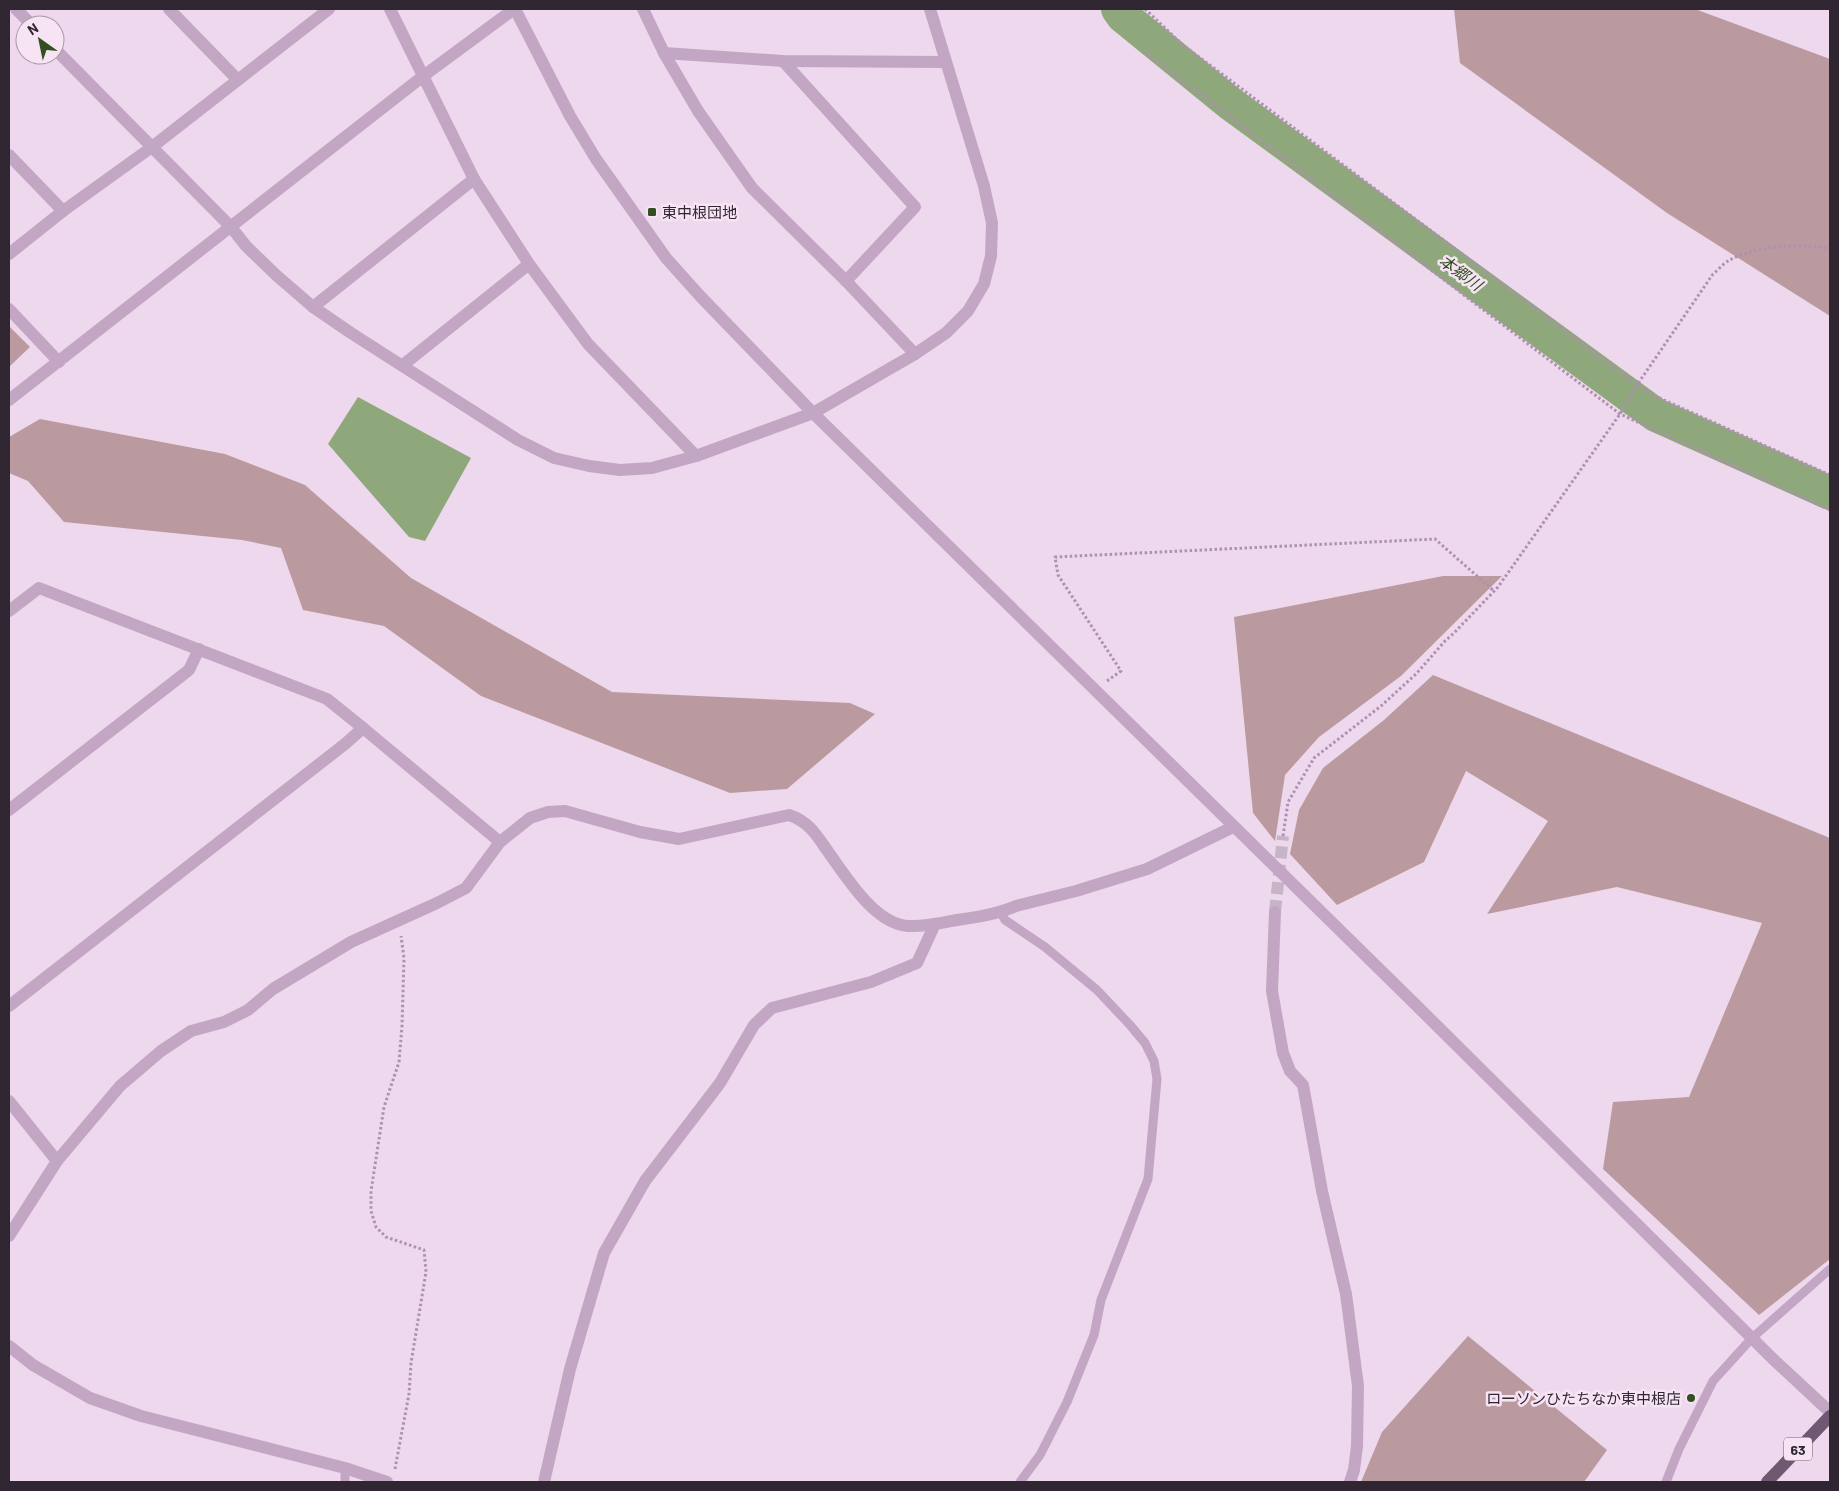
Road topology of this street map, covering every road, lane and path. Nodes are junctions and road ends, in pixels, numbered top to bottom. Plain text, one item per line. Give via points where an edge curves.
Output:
1 (169, 9) edge
2 (329, 9) edge
3 (390, 9) edge
4 (514, 9) edge
5 (643, 9) edge
6 (930, 9) edge
7 (1146, 9) edge
8 (1145, 52) dead end
9 (664, 53) junction
10 (65, 59) edge
11 (783, 61) junction
12 (946, 62) junction
13 (422, 77) junction
14 (237, 79) junction
15 (152, 147) junction
16 (9, 155) edge
17 (474, 179) junction
18 (63, 211) junction
19 (231, 227) junction
20 (1830, 249) edge
21 (9, 254) edge
22 (528, 264) junction
23 (846, 281) junction
24 (313, 307) junction
25 (9, 309) edge
26 (915, 354) junction
27 (59, 362) junction
28 (403, 365) junction
29 (1637, 384) junction
30 (9, 400) edge
31 (813, 413) junction
32 (1620, 414) junction
33 (696, 456) junction
34 (1830, 475) edge
35 (1830, 510) edge
36 (1494, 591) junction
37 (9, 611) edge
38 (199, 649) junction
39 (1095, 690) junction
40 (362, 728) junction
41 (9, 810) edge
42 (1233, 827) junction
43 (1283, 836) tunnel mouth
44 (500, 842) junction
45 (1001, 912) junction
46 (1275, 912) tunnel mouth
47 (398, 921) junction
48 (935, 924) junction
49 (9, 1006) edge
50 (9, 1101) edge
51 (57, 1161) junction
52 (9, 1236) edge
53 (1830, 1269) edge
54 (1752, 1338) junction
55 (9, 1346) edge
56 (1830, 1412) edge
57 (1830, 1416) edge
58 (345, 1468) junction
59 (390, 1477) edge
60 (345, 1482) edge
61 (544, 1482) edge
62 (1020, 1482) edge
63 (1350, 1482) edge
64 (1666, 1482) edge
65 (1767, 1482) edge

1 - 14 street
2 - 14 street
3 - 13 street
4 - 13 street
4 - 31 street via 570,116 638,221 672,265
5 - 9 street
6 - 12 street
7 - 29 path via 1183,44
8 - 32 path
9 - 11 street
9 - 23 street via 698,112 752,188
10 - 15 street
11 - 12 street
11 - 23 street via 915,207
12 - 26 street via 984,186 992,223 991,256 984,284 968,311 946,333
13 - 17 street
13 - 19 street
14 - 15 street
15 - 18 street
15 - 19 street
16 - 18 street
17 - 22 street
17 - 24 street
18 - 21 street
19 - 24 street via 252,252
19 - 27 street
20 - 29 path via 1814,245 1772,248 1728,261 1713,274
22 - 28 street
22 - 33 street via 588,344
23 - 26 street
24 - 28 street
25 - 27 street
26 - 31 street
27 - 30 street
28 - 33 street via 518,440 554,458 620,470 652,468
29 - 32 path
29 - 34 path via 1653,395
31 - 33 street
31 - 39 street
32 - 35 path
32 - 36 path
36 - 39 path via 1435,539 1056,557 1058,575 1121,671
36 - 43 path via 1416,674 1314,758 1288,802
37 - 38 street via 40,588
38 - 40 street via 327,699
38 - 41 street via 189,670
39 - 42 street
40 - 44 street
40 - 49 street
42 - 45 street via 1147,869
42 - 54 street
44 - 47 street via 466,888
44 - 48 street via 530,818 548,812 565,811 640,832 679,838 789,816 800,819 813,831 865,901 882,914 895,923 908,926
45 - 48 street
45 - 62 lane via 1006,920 1097,990 1130,1025 1145,1043 1154,1061 1157,1079 1148,1179 1105,1290 1094,1335 1067,1402 1040,1455
46 - 63 street via 1272,991 1283,1053 1290,1071 1303,1084 1322,1191 1346,1294 1358,1386 1357,1446
47 - 51 street via 351,942 273,989 248,1010 224,1022 191,1031 161,1051 120,1086
47 - 59 path via 404,958 399,1062 384,1107 371,1211 376,1227 386,1237 424,1250 426,1272 409,1394
48 - 61 street via 916,963 871,982 772,1008 754,1025 720,1083 645,1181 604,1253 570,1369
50 - 51 street
51 - 52 street
53 - 54 lane
54 - 56 street
54 - 64 lane via 1713,1381
55 - 58 street via 33,1365 90,1398 141,1416
57 - 65 main road, 63
58 - 59 street
58 - 60 lane

